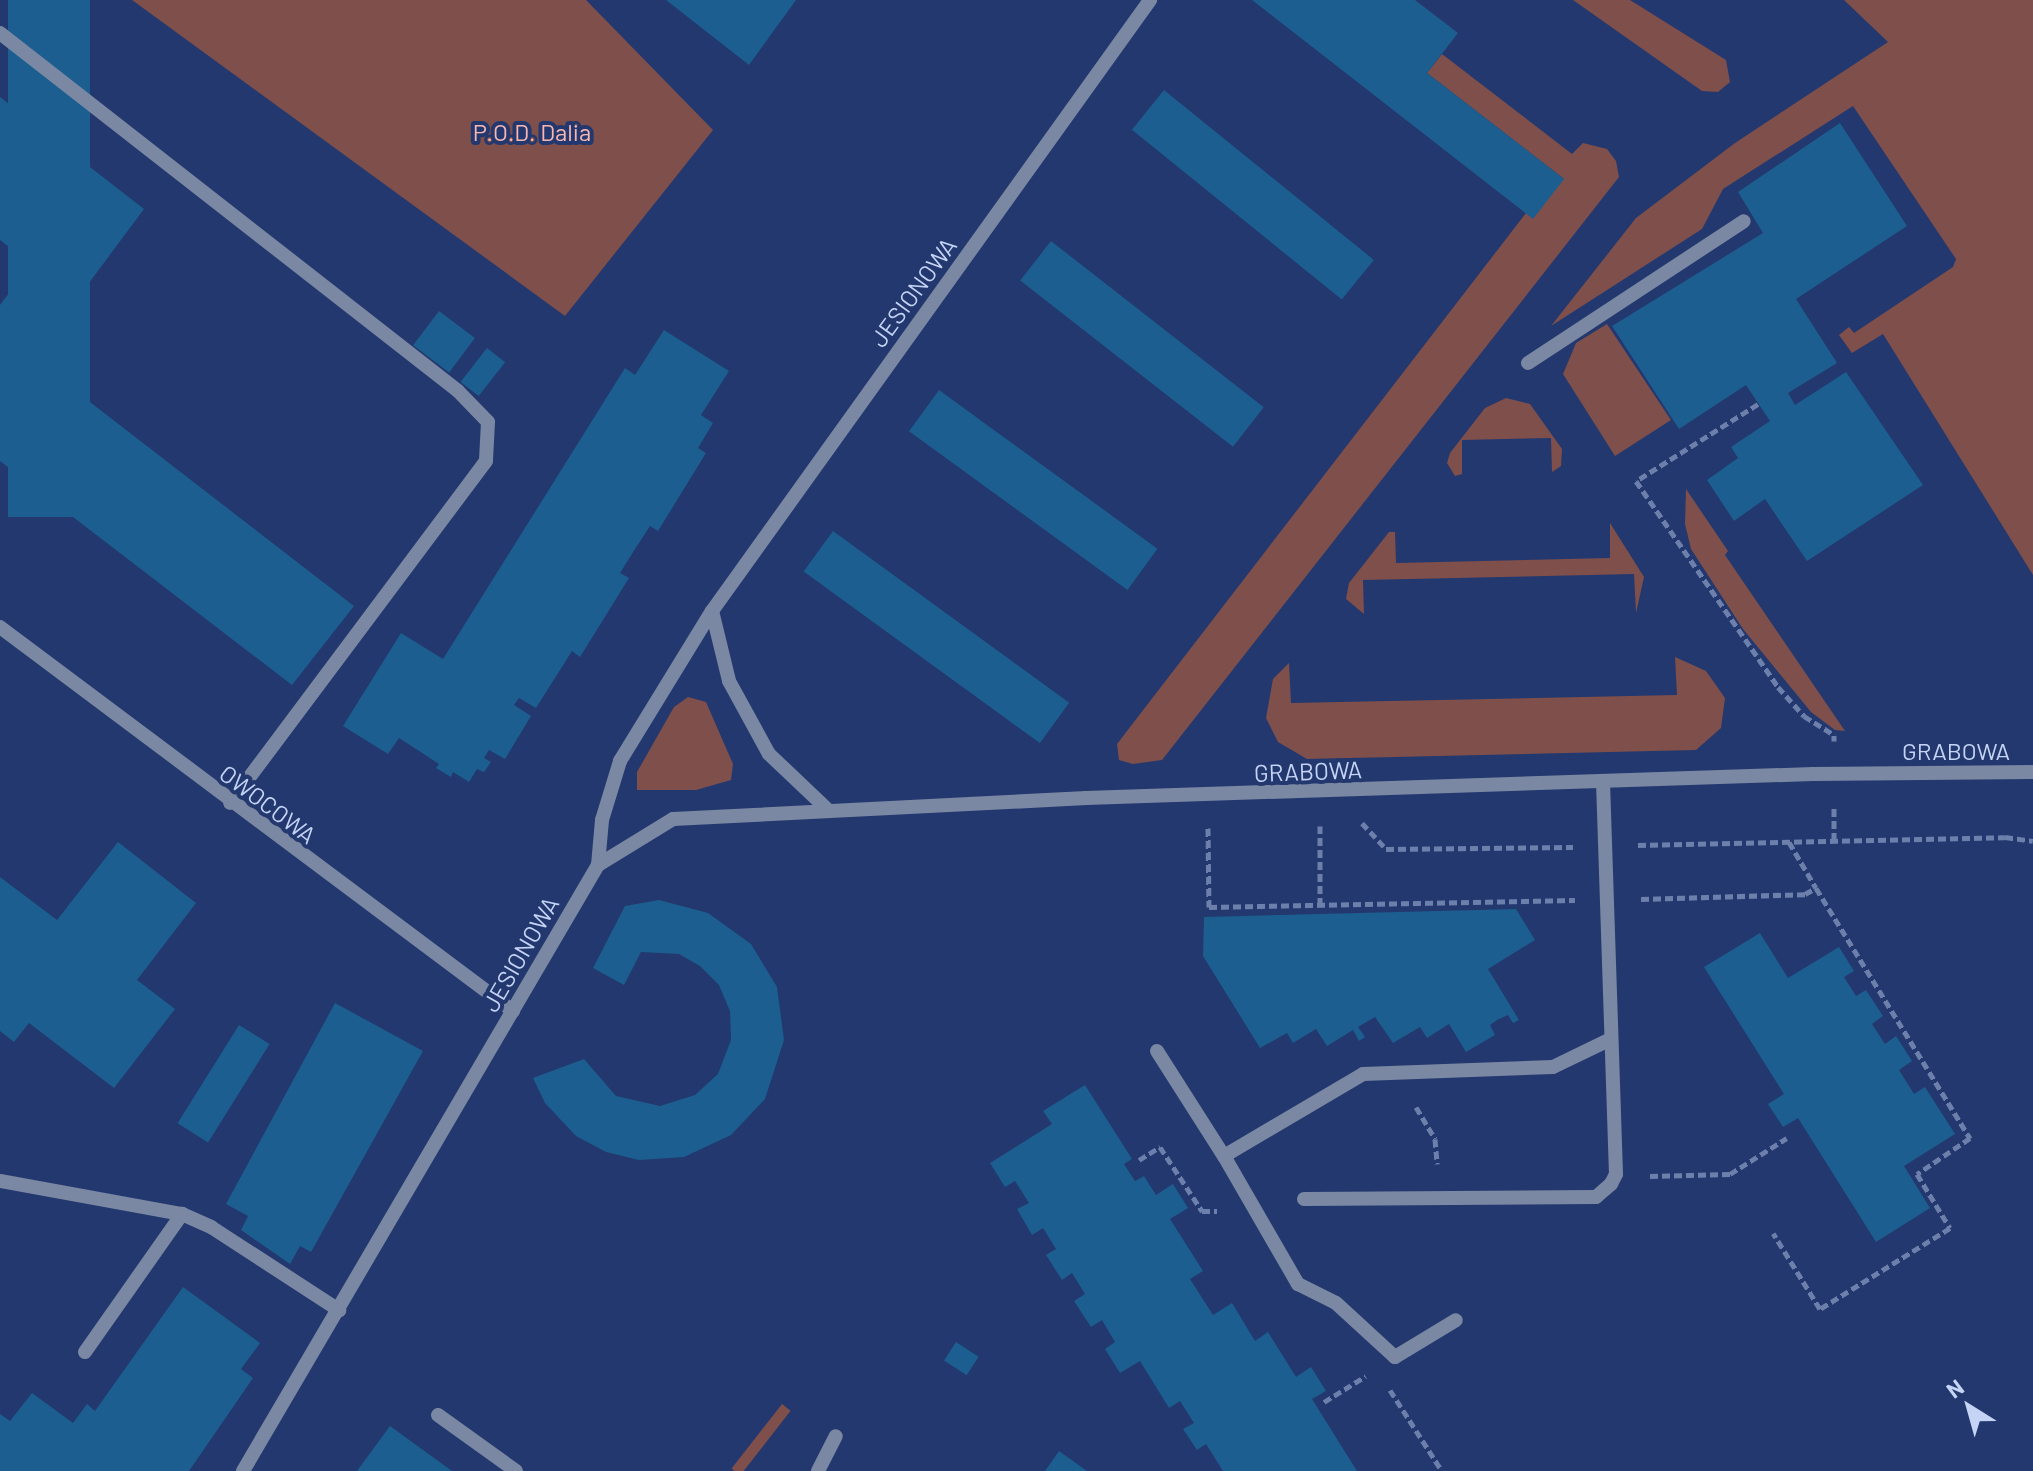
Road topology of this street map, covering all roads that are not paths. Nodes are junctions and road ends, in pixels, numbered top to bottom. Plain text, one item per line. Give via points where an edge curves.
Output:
1 (1150, 0) edge
2 (0, 33) edge
3 (1744, 221) dead end
4 (1528, 363) dead end
5 (712, 611) junction
6 (0, 627) edge
7 (2033, 772) edge
8 (1603, 782) junction
9 (230, 803) junction
10 (828, 810) junction
11 (598, 865) junction
12 (513, 1011) junction
13 (1611, 1039) junction
14 (1157, 1051) dead end
15 (1224, 1156) junction
16 (0, 1181) edge
17 (1304, 1199) dead end
18 (182, 1214) junction
19 (339, 1310) junction
20 (1456, 1320) dead end
21 (85, 1352) dead end
22 (438, 1415) dead end
23 (836, 1436) dead end
24 (243, 1471) edge
25 (516, 1471) edge
26 (818, 1471) edge

1 - 5 street, JESIONOWA
2 - 9 street via 458,391 488,422 486,461
3 - 4 street
5 - 10 street via 729,681 769,754
5 - 11 street, JESIONOWA via 620,761 602,820
6 - 9 street, OWOCOWA
7 - 8 street, GRABOWA
8 - 10 street, GRABOWA
8 - 13 street
9 - 12 street, OWOCOWA
10 - 11 street, GRABOWA via 673,819
11 - 12 street, JESIONOWA
12 - 19 street, JESIONOWA
13 - 15 street via 1553,1067 1363,1074
13 - 17 street via 1616,1174 1596,1197
14 - 15 street
15 - 20 street via 1298,1284 1336,1303 1395,1357
16 - 18 street
18 - 19 street via 211,1227
18 - 21 street
19 - 24 street, JESIONOWA
22 - 25 street
23 - 26 street

